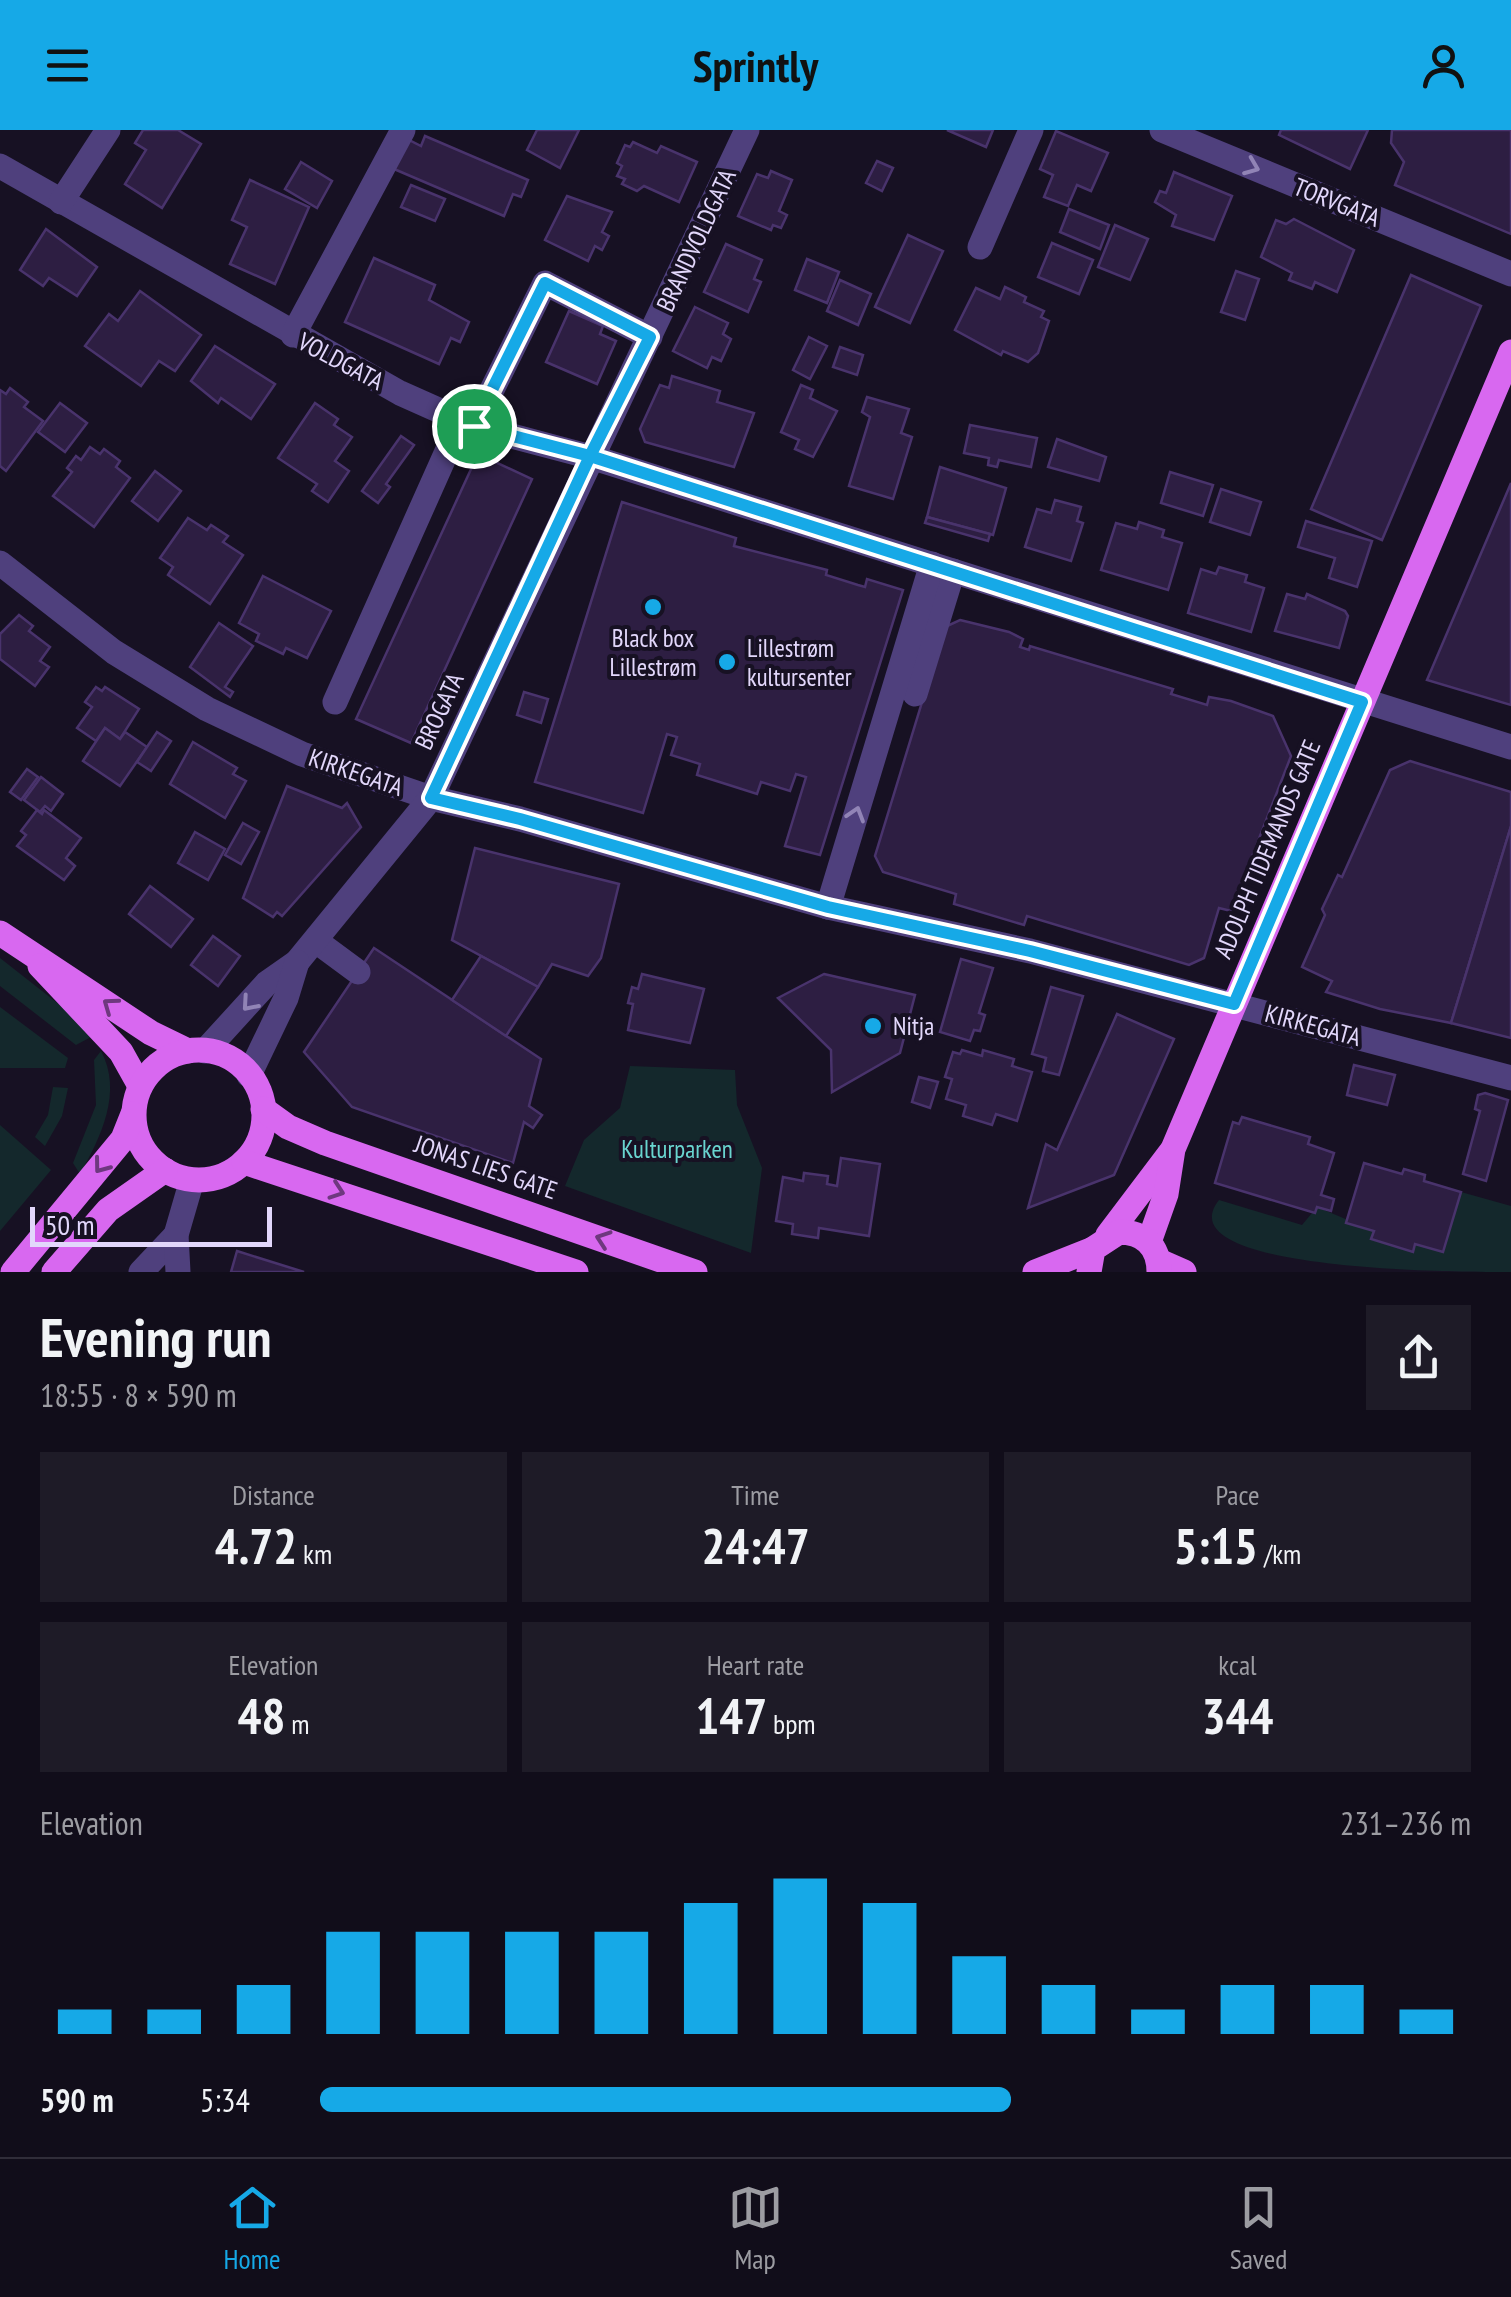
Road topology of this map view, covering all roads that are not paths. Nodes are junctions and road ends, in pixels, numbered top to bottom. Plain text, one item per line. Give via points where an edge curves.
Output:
1 (108, 130) edge
2 (403, 130) edge
3 (747, 130) edge
4 (1031, 130) edge
5 (1162, 130) edge
6 (0, 166) edge
7 (61, 202) junction
8 (980, 248) dead end
9 (1511, 274) edge
10 (293, 335) junction
11 (650, 337) junction
12 (1511, 352) edge
13 (467, 423) junction
14 (590, 456) junction
15 (0, 563) edge
16 (942, 568) junction
17 (915, 694) dead end
18 (336, 702) dead end
19 (1362, 702) junction
20 (1511, 747) edge
21 (431, 798) junction
22 (828, 907) junction
23 (0, 934) edge
24 (316, 941) junction
25 (33, 958) junction
26 (297, 962) junction
27 (358, 972) dead end
28 (1234, 1004) junction
29 (196, 1051) junction
30 (250, 1075) junction
31 (1511, 1078) edge
32 (140, 1086) junction
33 (263, 1109) junction
34 (134, 1114) junction
35 (1173, 1149) junction
36 (244, 1162) junction
37 (165, 1170) junction
38 (192, 1180) junction
39 (176, 1235) junction
40 (1097, 1252) edge
41 (1156, 1258) edge
42 (13, 1272) edge
43 (54, 1272) edge
44 (141, 1272) edge
45 (178, 1272) edge
46 (576, 1272) edge
47 (695, 1272) edge
48 (1035, 1272) edge
49 (1184, 1272) edge

1 - 7 street
2 - 10 street
3 - 11 street, BRANDVOLDGATA
4 - 8 street
5 -> 9 street, TORVGATA
6 - 7 street, VOLDGATA
7 - 10 street, VOLDGATA
10 - 13 street, VOLDGATA
11 - 13 street via 545,283
11 - 14 street, BRANDVOLDGATA
12 - 19 main road, ADOLPH TIDEMANDS GATE
13 - 14 street, VOLDGATA
13 - 18 street
14 - 16 street, VOLDGATA
14 - 21 street, BROGATA
15 - 21 street, KIRKEGATA via 114,652 207,709 302,754
16 - 17 street
16 - 19 street, VOLDGATA
22 -> 16 street
19 - 20 street, VOLDGATA
19 - 28 main road, ADOLPH TIDEMANDS GATE
21 - 22 street, KIRKEGATA
21 - 24 street, BROGATA
22 - 28 street, KIRKEGATA
23 - 25 main road
24 - 26 street, BROGATA
24 - 27 street
29 -> 25 main road via 151,1034 74,978
25 - 32 main road via 121,1052
26 -> 29 street, BROGATA
26 - 30 street, BROGATA
28 - 31 street, KIRKEGATA
28 - 35 main road, ADOLPH TIDEMANDS GATE
29 - 30 main road via 222,1054
29 - 32 main road via 160,1063
30 - 33 main road
32 - 34 main road
33 - 36 main road via 260,1138
47 -> 33 main road, JONAS LIES GATE via 324,1143
34 - 37 main road via 139,1141
34 -> 42 main road via 123,1138
35 - 40 main road, ADOLPH TIDEMANDS GATE
35 - 41 main road, ADOLPH TIDEMANDS GATE
36 - 38 main road via 220,1176
36 -> 46 main road
37 - 38 main road
37 - 43 main road via 108,1210
38 - 39 street
39 - 44 street
39 - 45 street
40 - 41 main road via 1130,1232
40 - 48 main road
41 - 49 main road

